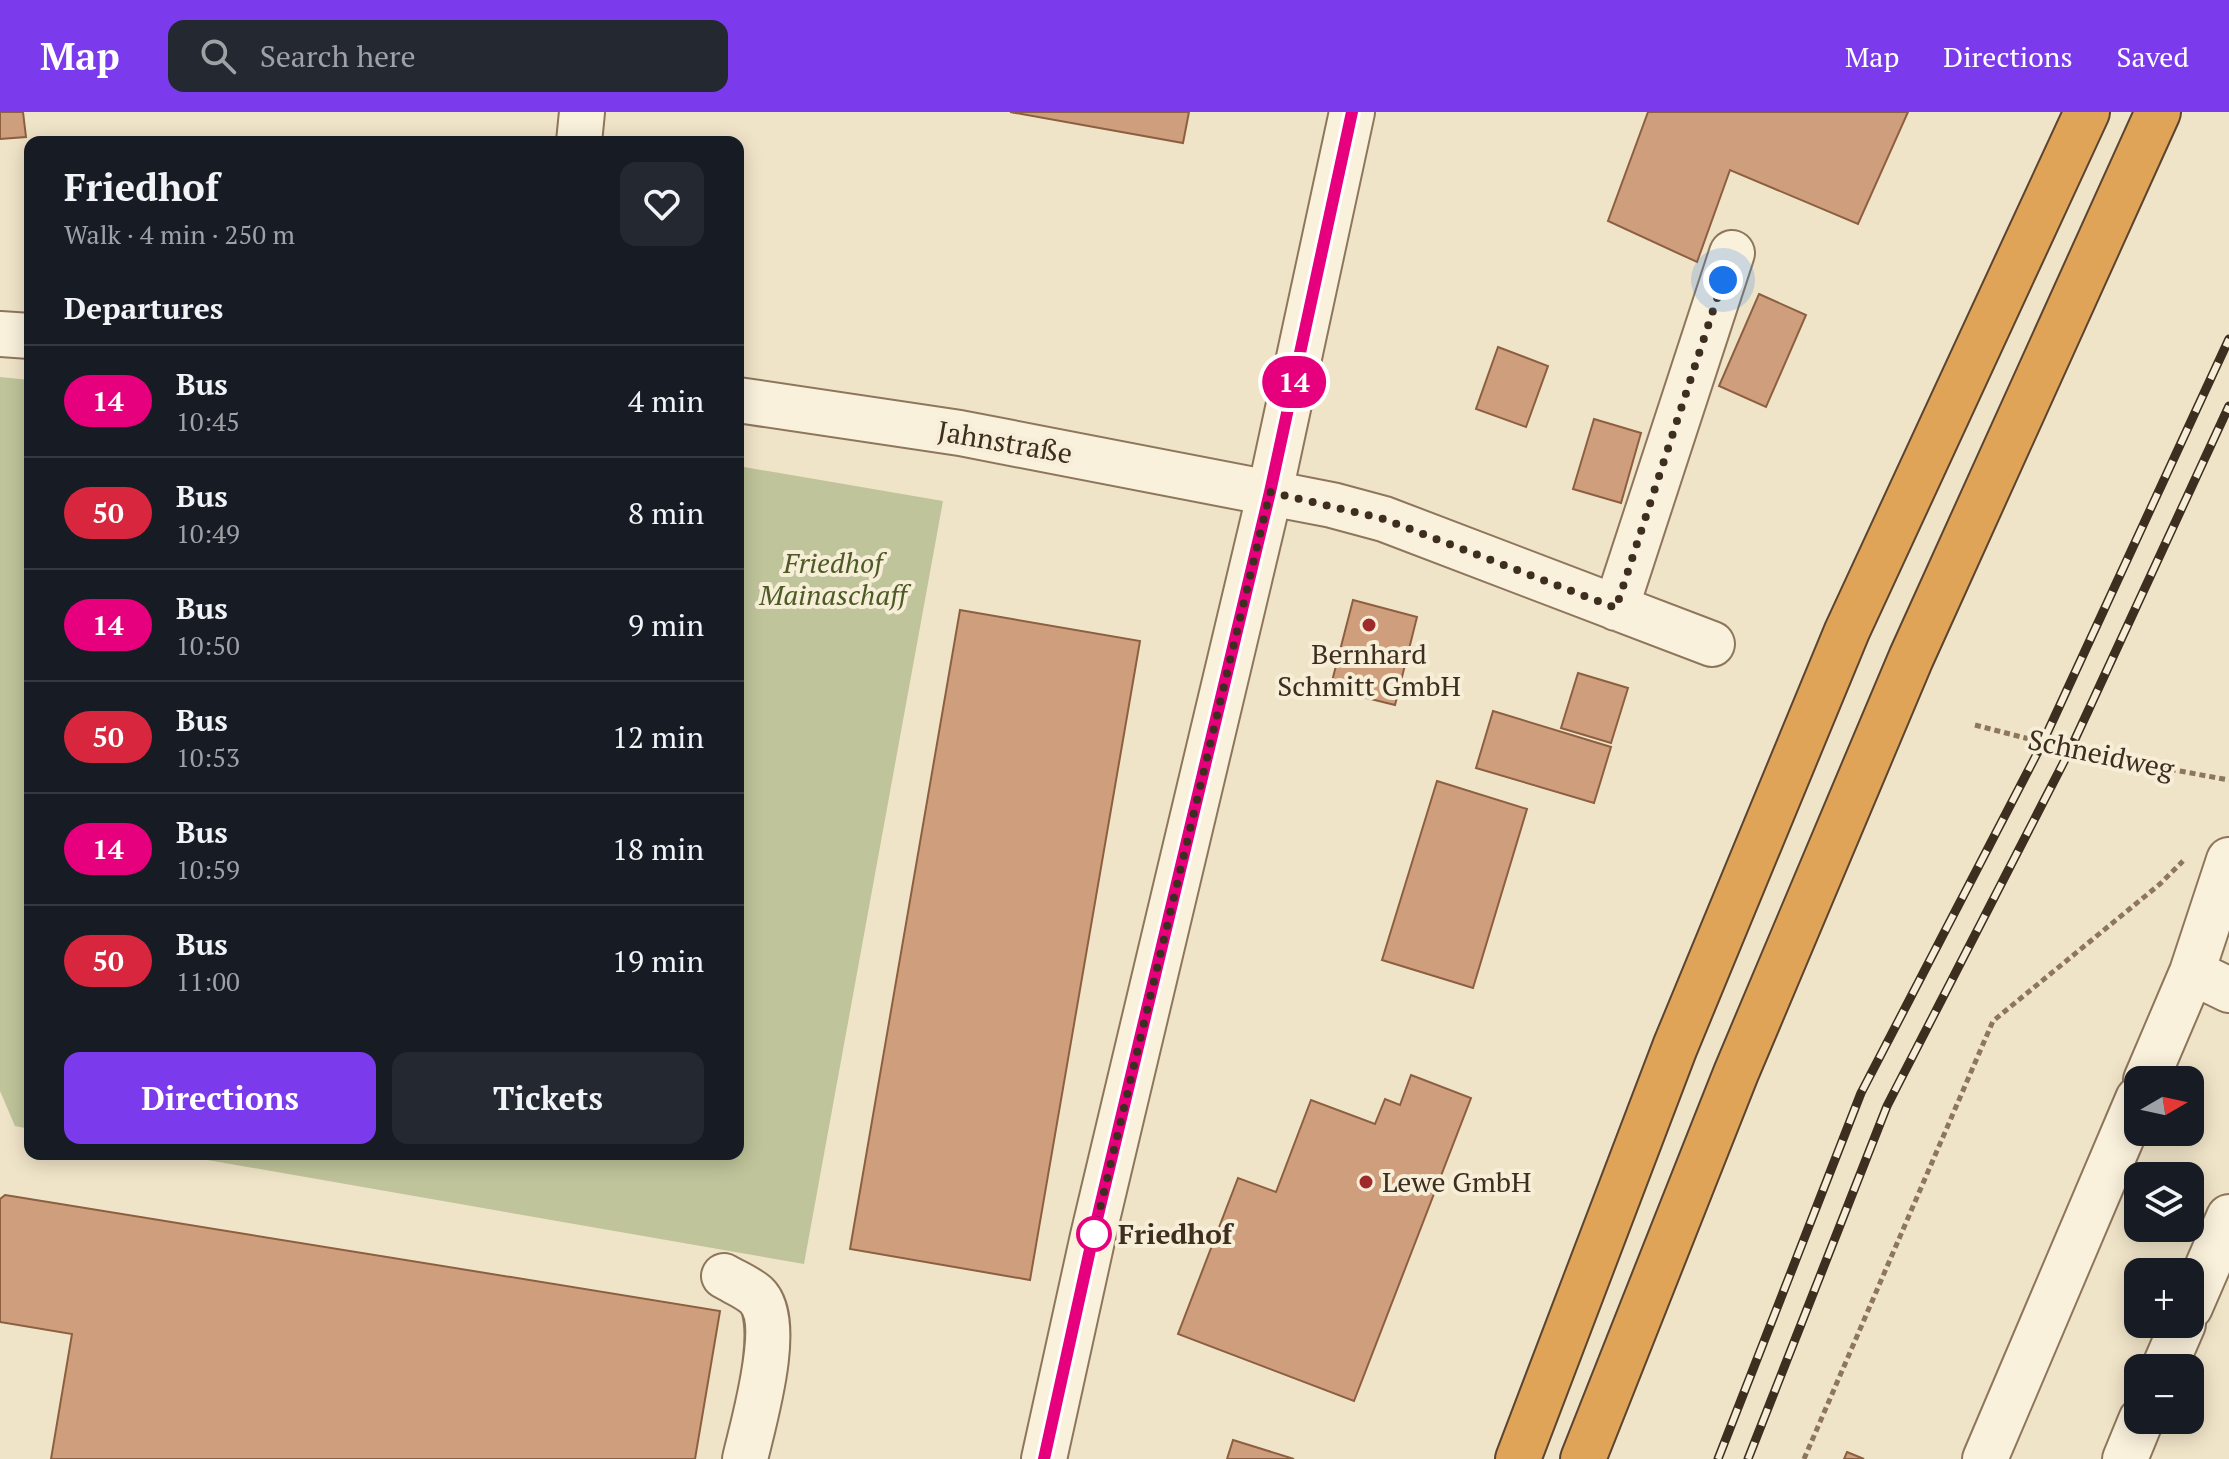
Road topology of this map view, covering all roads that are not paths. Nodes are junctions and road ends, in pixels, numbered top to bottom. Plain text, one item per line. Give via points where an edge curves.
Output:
1 (582, 112) edge
2 (1352, 112) edge
3 (2087, 112) edge
4 (2158, 112) edge
5 (580, 136) edge
6 (1732, 253) dead end
7 (0, 334) edge
8 (24, 336) edge
9 (744, 401) edge
10 (1270, 492) junction
11 (1616, 608) junction
12 (1712, 644) dead end
13 (2210, 857) edge
14 (2210, 981) edge
15 (2155, 1066) edge
16 (2124, 1132) edge
17 (2229, 1217) edge
18 (2204, 1275) edge
19 (724, 1276) dead end
20 (2135, 1434) edge
21 (745, 1459) edge
22 (1044, 1459) edge
23 (1518, 1459) edge
24 (1583, 1459) edge
25 (1985, 1459) edge
26 (2125, 1459) edge

1 - 5 street
2 - 10 street
3 - 23 highway via 1847,631 1675,1047
4 - 24 highway via 1911,658 1736,1073
6 - 11 street
7 - 8 street
9 - 10 street, Jahnstraße via 960,433
10 - 11 street via 1384,519
10 - 22 street
11 - 12 street
13 - 14 street
14 - 15 street
16 - 25 street
17 - 18 street
19 - 21 street via 758,1296 768,1320 768,1352
20 - 26 street

